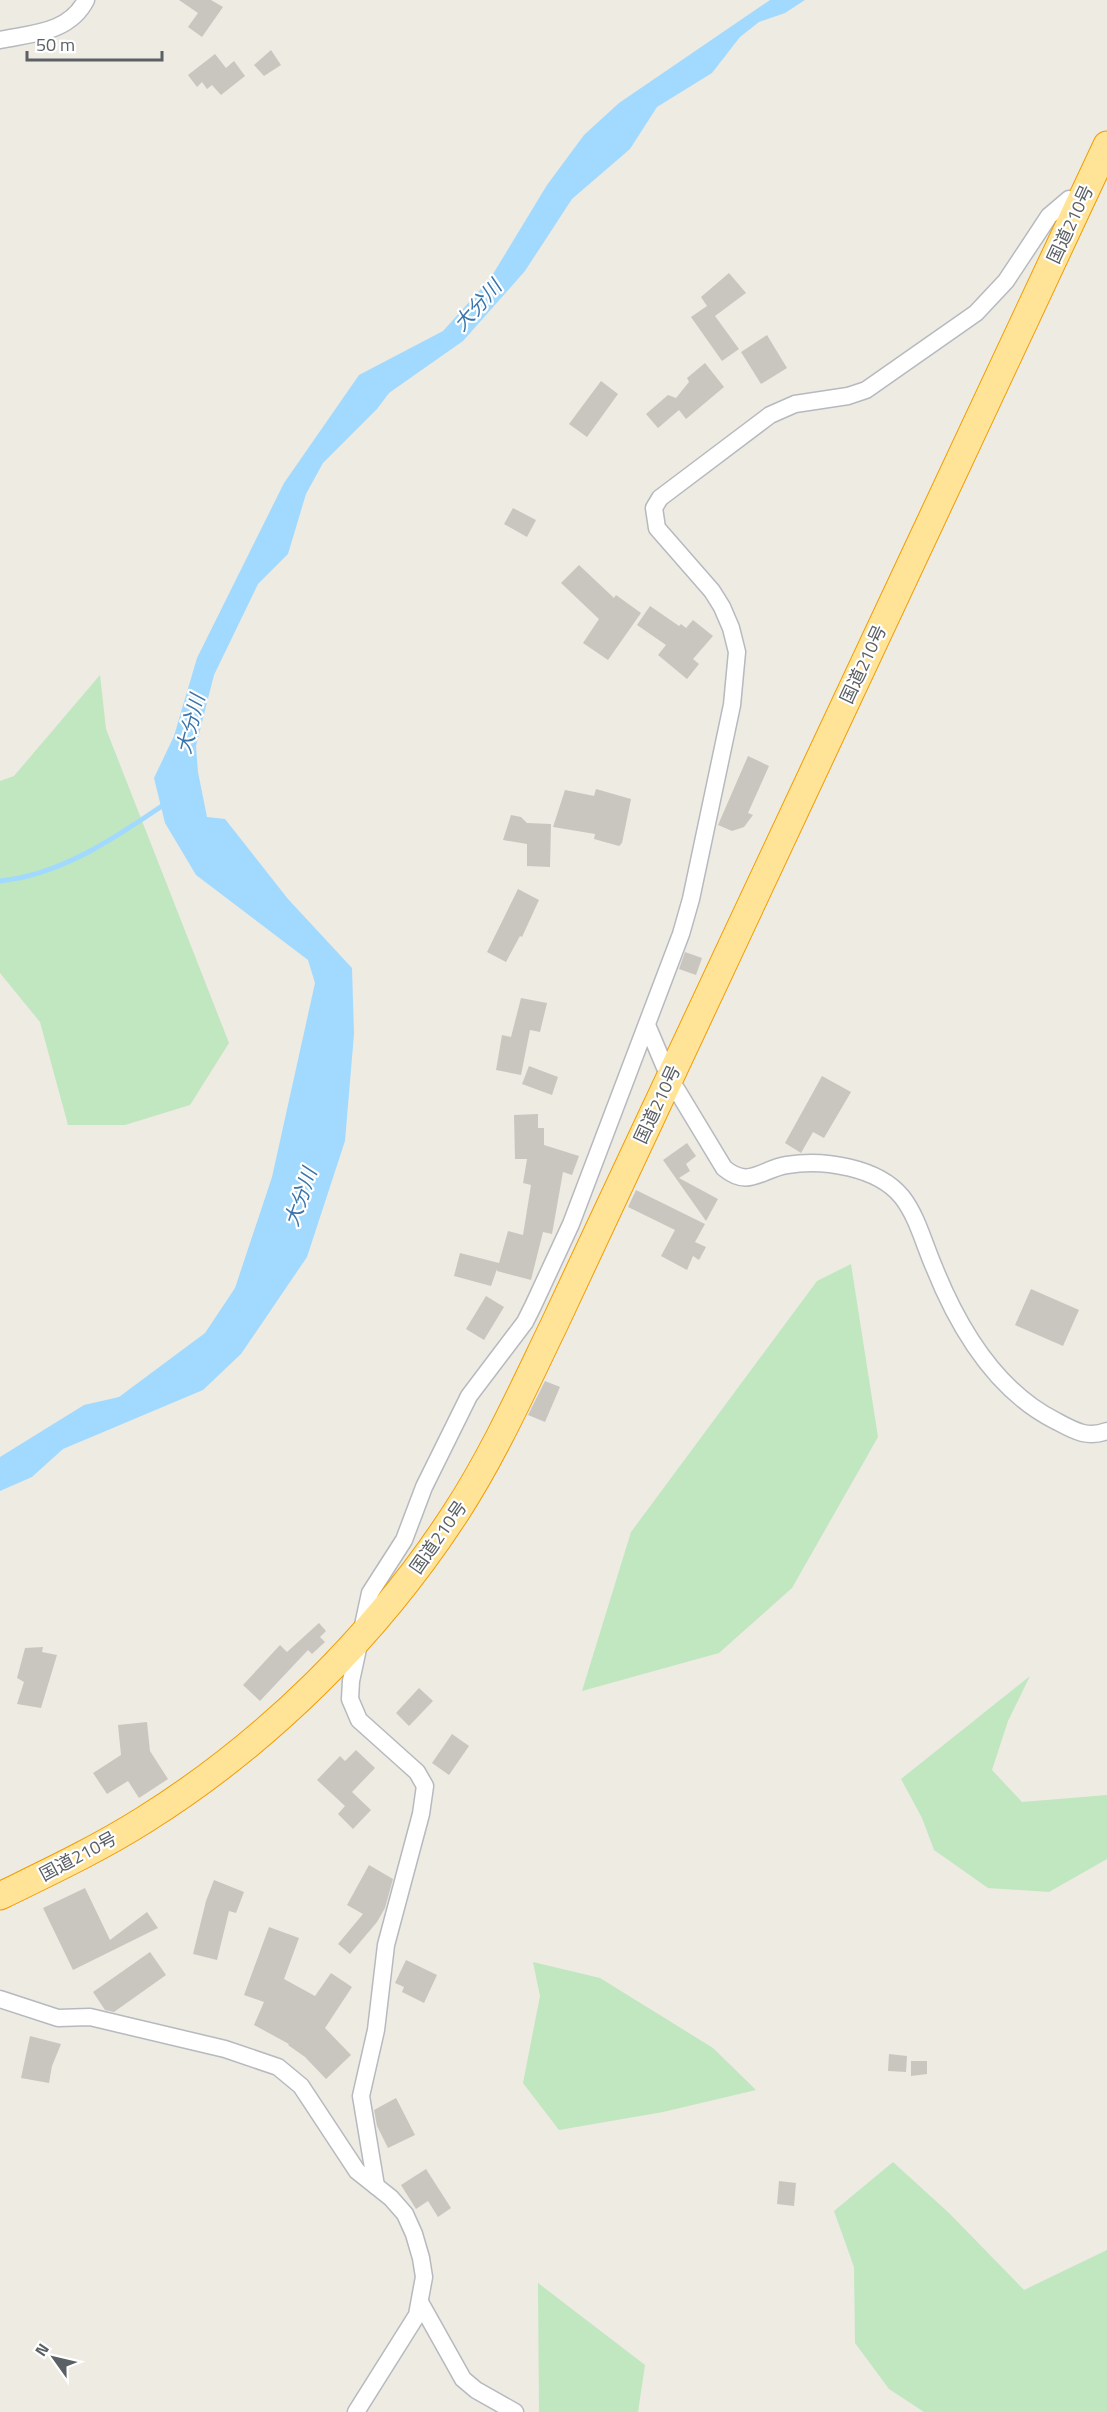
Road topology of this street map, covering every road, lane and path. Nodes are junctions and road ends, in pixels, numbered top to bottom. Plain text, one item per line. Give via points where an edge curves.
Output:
1 (86, 0) edge
2 (0, 40) edge
3 (1107, 145) edge
4 (1080, 201) junction
5 (647, 1025) junction
6 (669, 1077) junction
7 (1107, 1431) edge
8 (359, 1638) junction
9 (0, 1896) edge
10 (0, 1999) edge
11 (376, 2186) junction
12 (421, 2304) junction
13 (356, 2412) edge
14 (515, 2412) edge

1 - 2 street via 67,23
3 - 4 highway, 国道210号
4 - 5 street via 1069,199 1055,210 1006,280 967,321 866,390 795,404 770,415 657,503 657,528 712,591 728,618 737,669 691,899
4 - 6 highway, 国道210号
5 - 6 street
5 - 8 street via 571,1224 538,1295 525,1322 468,1396 424,1487 404,1540 370,1593
6 - 7 street via 724,1168 736,1176 755,1177 787,1165 817,1164 866,1173 891,1187 909,1209 940,1284 970,1338 998,1377 1036,1411 1083,1435
6 - 8 highway, 国道210号 via 554,1325 475,1481 415,1570
8 - 9 highway, 国道210号 via 299,1699 187,1790 86,1853
8 - 11 street via 351,1681 354,1711 417,1772 425,1786 386,1945 376,2030 362,2096
10 - 11 street via 58,2018 90,2018 214,2047 278,2067 301,2086 348,2159
11 - 12 street via 405,2214 414,2234 424,2277
12 - 13 street
12 - 14 street via 463,2379

